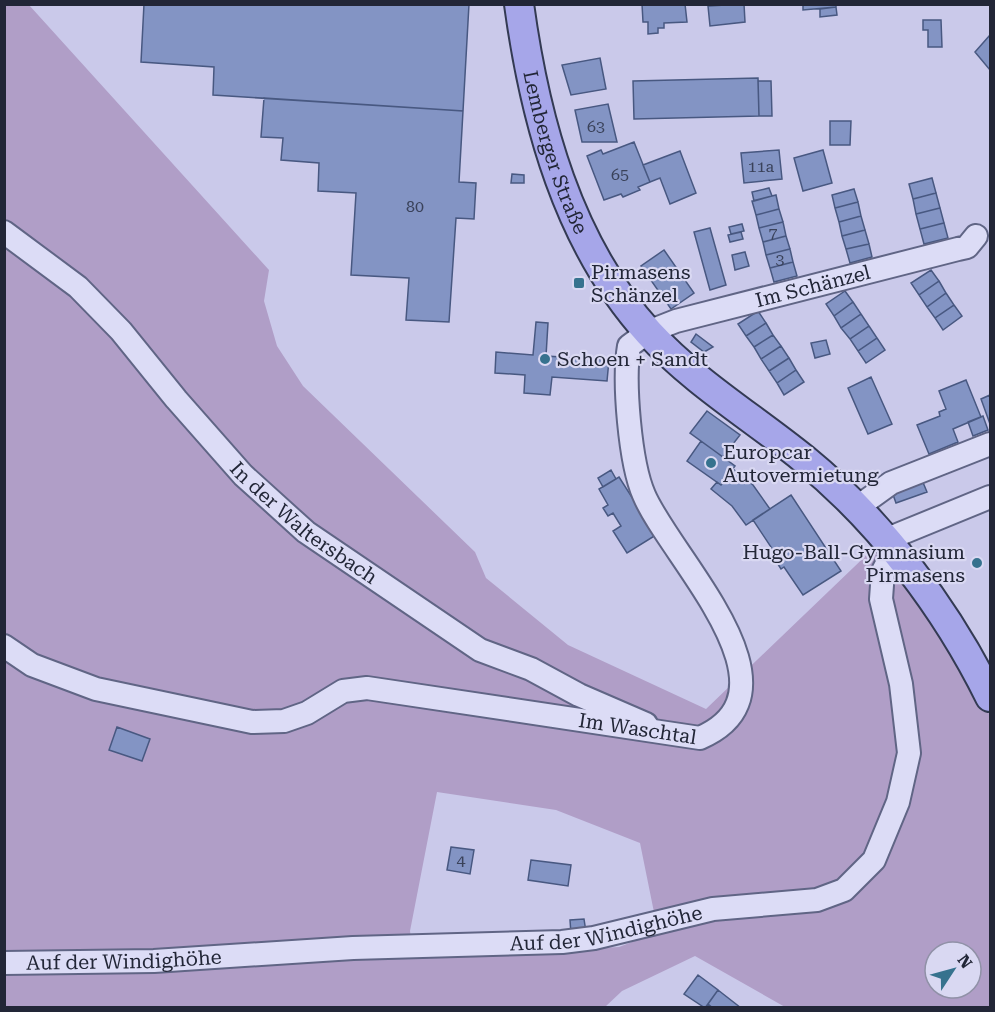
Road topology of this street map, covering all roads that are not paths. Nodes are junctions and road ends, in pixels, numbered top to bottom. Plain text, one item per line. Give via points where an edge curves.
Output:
1 (519, 4) edge
2 (4, 232) edge
3 (976, 236) dead end
4 (648, 332) junction
5 (990, 444) edge
6 (982, 501) edge
7 (855, 508) junction
8 (889, 545) junction
9 (4, 645) edge
10 (990, 697) edge
11 (663, 733) junction
12 (4, 963) edge

1 - 4 main road, Lemberger Straße via 536,101 558,175 608,278
2 - 11 street, In der Waltersbach via 78,287 121,331 243,475 306,532 480,650 531,669
3 - 4 street, Im Schänzel via 966,247 676,321
4 - 7 main road, Lemberger Straße via 682,366 804,460
4 - 11 street, Im Waschtal via 629,346 627,357 635,468 656,518 719,614 738,658 743,688 729,719 714,732 699,738
5 - 7 street via 891,483
6 - 8 street
7 - 8 main road, Lemberger Straße
8 - 10 main road, Lemberger Straße via 954,633
8 - 12 street, Auf der Windighöhe via 881,599 901,684 909,753 898,802 874,860 844,890 818,900 714,909 562,942 353,948 154,961
9 - 11 street, Im Waschtal via 32,665 96,689 252,722 284,721 343,692 367,688

